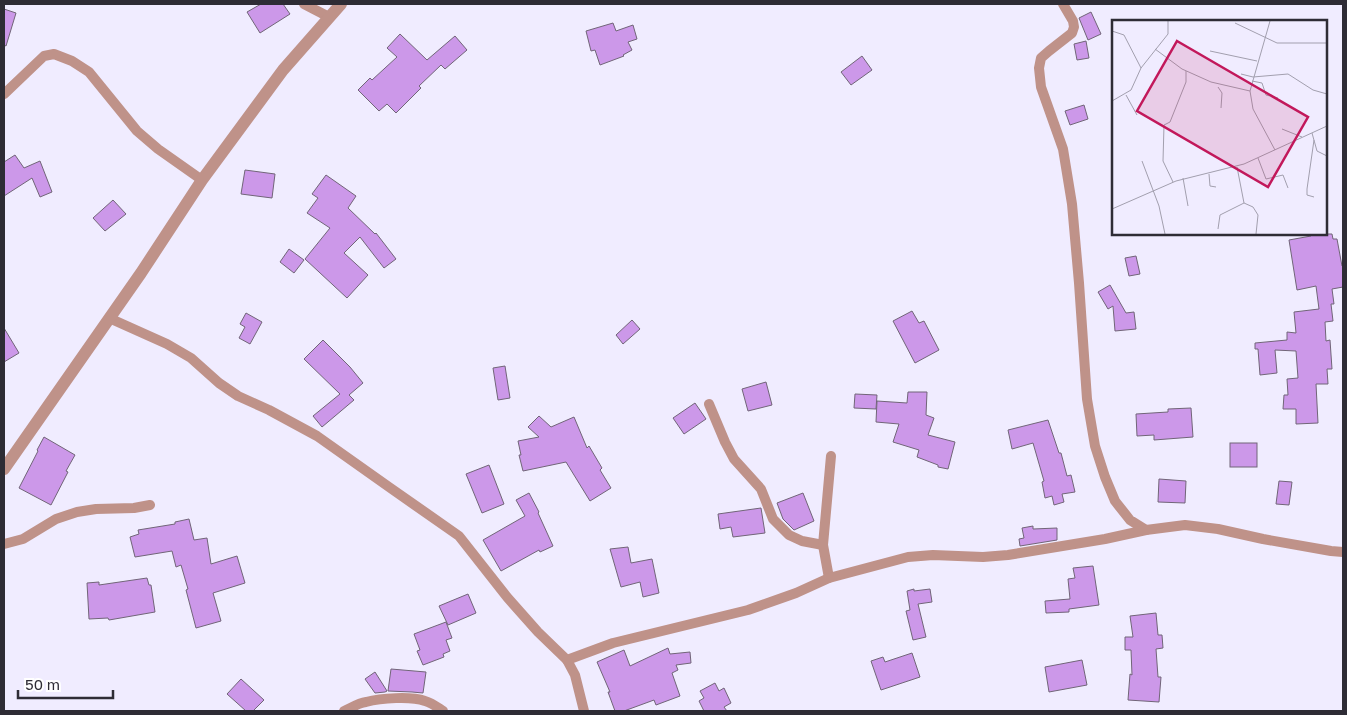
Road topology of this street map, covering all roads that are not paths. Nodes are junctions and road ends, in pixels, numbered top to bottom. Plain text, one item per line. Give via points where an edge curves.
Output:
1 (304, 4) edge
2 (341, 4) edge
3 (1064, 4) edge
4 (329, 17) junction
5 (4, 94) edge
6 (202, 180) junction
7 (109, 318) junction
8 (709, 404) dead end
9 (831, 456) dead end
10 (4, 469) edge
11 (150, 505) dead end
12 (1146, 530) junction
13 (4, 544) edge
14 (823, 545) junction
15 (1343, 552) edge
16 (830, 578) junction
17 (567, 660) junction
18 (344, 711) edge
19 (443, 711) edge
20 (584, 711) edge

1 - 4 street
2 - 4 street
3 - 12 street via 1073,21 1072,33 1042,58 1039,68 1042,87 1064,149 1072,204 1087,399 1095,446 1105,478 1130,520
4 - 6 street via 283,70
5 - 6 street via 44,56 54,54 72,61 89,72 137,131
6 - 7 street
7 - 10 street
7 - 17 street via 191,358 238,396 317,436 459,536 525,618
8 - 14 street via 734,459 761,489 773,519 789,535
9 - 14 street
11 - 13 street via 77,512 56,519 23,539
12 - 15 street via 1185,525
12 - 16 street via 1008,555 908,557
14 - 16 street
16 - 17 street via 748,610 613,643
17 - 20 street via 575,675
18 - 19 street via 364,702 409,699 424,701

